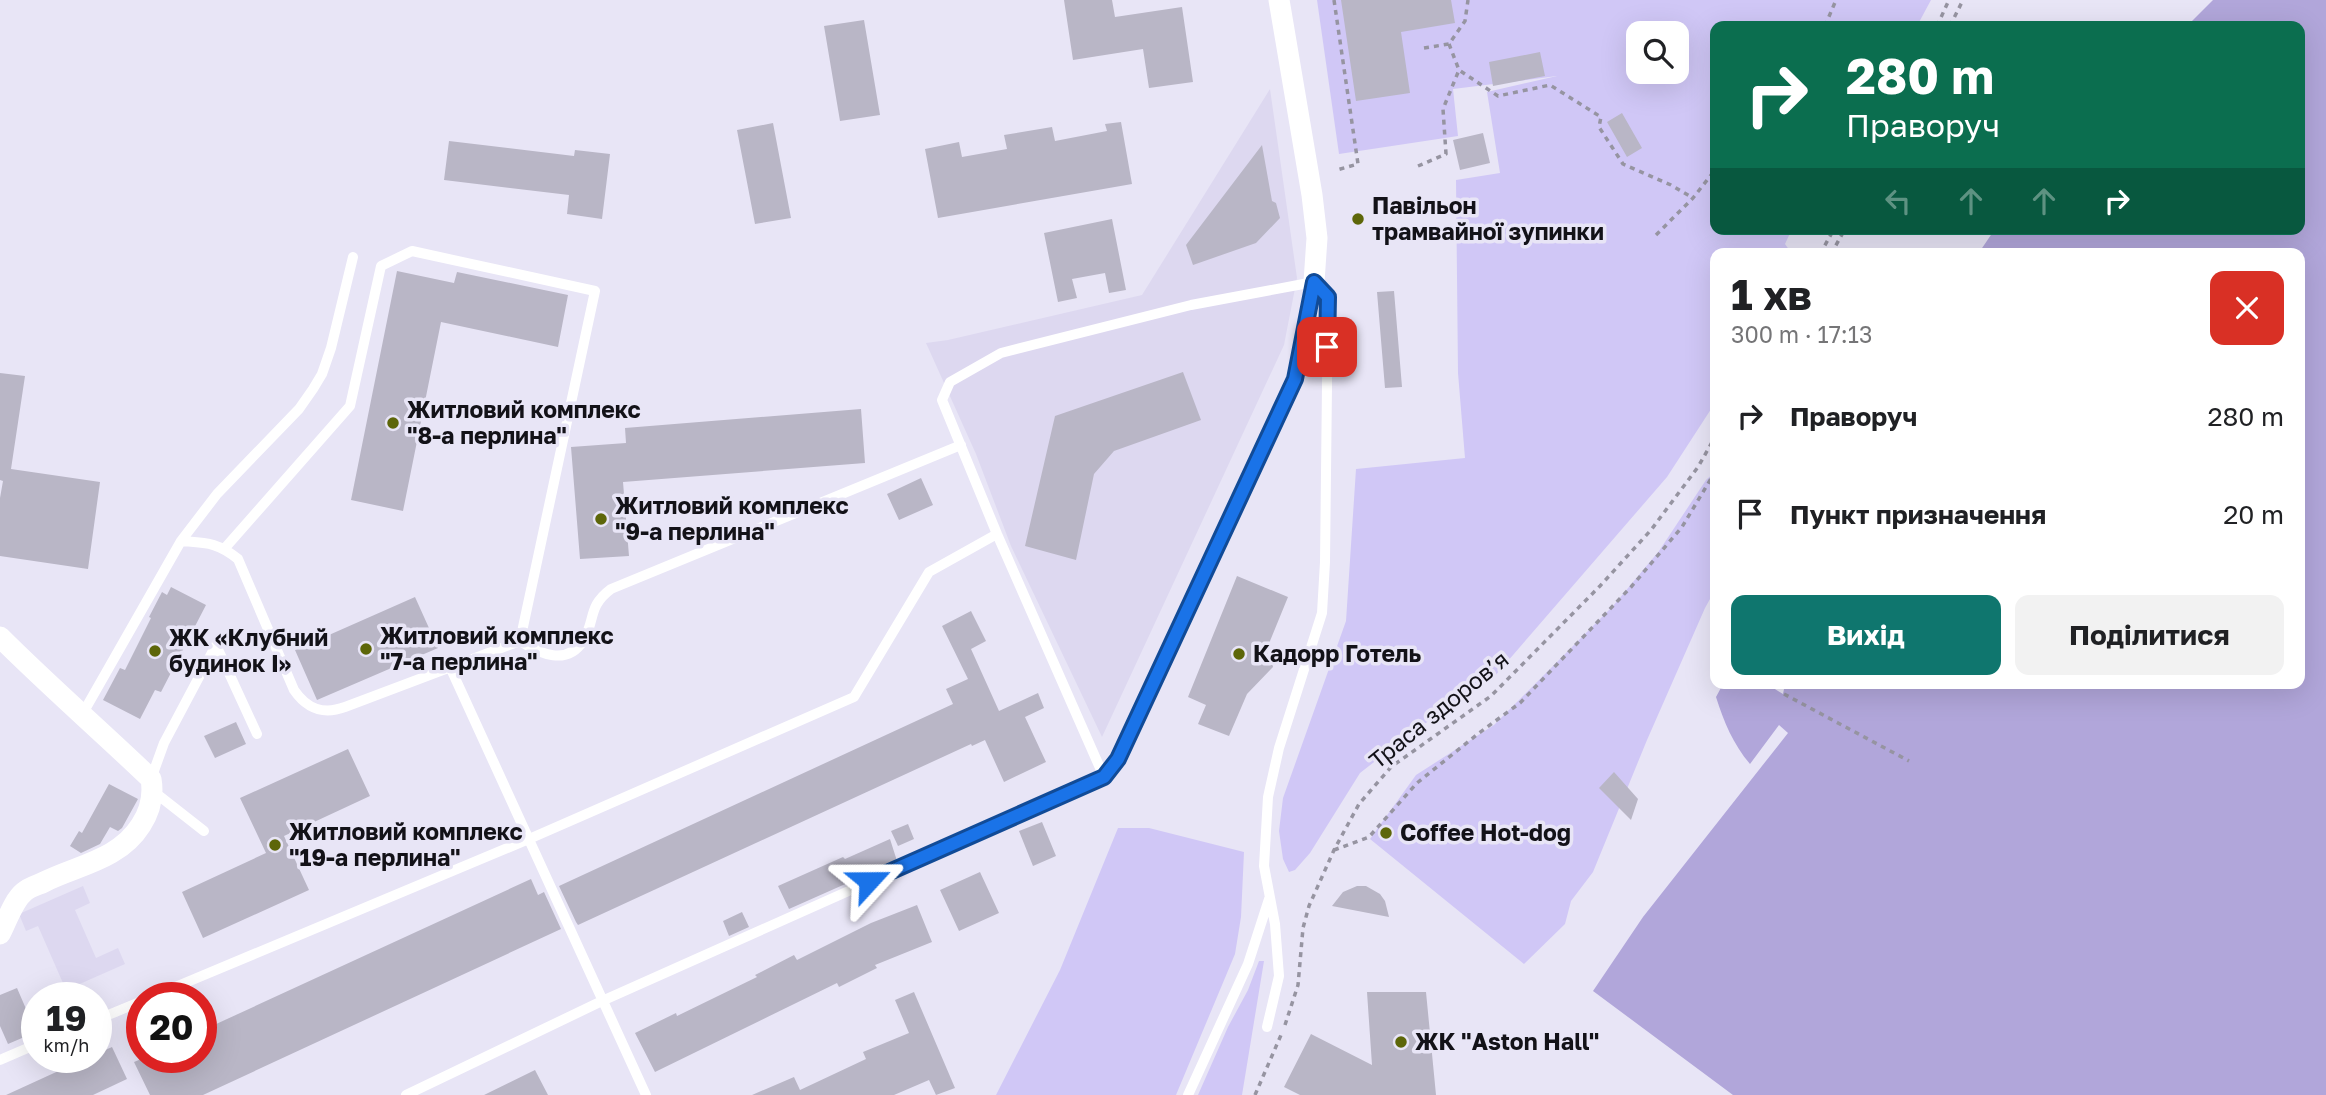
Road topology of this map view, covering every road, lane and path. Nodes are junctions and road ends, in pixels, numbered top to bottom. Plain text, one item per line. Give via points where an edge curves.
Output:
1 (1279, 0) edge
2 (1334, 0) edge
3 (1468, 0) edge
4 (1835, 0) edge
5 (1950, 0) edge
6 (1963, 0) edge
7 (1827, 21) edge
8 (1940, 21) edge
9 (1952, 21) edge
10 (1449, 44) junction
11 (1424, 48) dead end
12 (1458, 70) junction
13 (1418, 166) dead end
14 (1336, 170) dead end
15 (1710, 176) edge
16 (1693, 198) junction
17 (1656, 235) dead end
18 (354, 257) dead end
19 (1314, 282) junction
20 (961, 445) junction
21 (1710, 446) edge
22 (1710, 480) edge
23 (997, 534) junction
24 (181, 541) junction
25 (225, 548) junction
26 (0, 637) edge
27 (520, 641) junction
28 (450, 667) junction
29 (1784, 694) dead end
30 (83, 712) junction
31 (257, 734) dead end
32 (1909, 761) dead end
33 (1104, 777) junction
34 (152, 785) junction
35 (204, 831) dead end
36 (529, 839) junction
37 (1334, 850) junction
38 (1269, 897) junction
39 (0, 934) edge
40 (187, 982) edge
41 (602, 1001) junction
42 (1268, 1027) dead end
43 (21, 1051) edge
44 (0, 1060) edge
45 (406, 1095) edge
46 (646, 1095) edge
47 (1188, 1095) edge
48 (1255, 1095) edge

1 - 19 street via 1312,195 1317,238
2 - 14 path via 1358,164
3 - 10 path via 1465,21
4 - 7 path
5 - 8 path
6 - 9 path
10 - 11 path
10 - 12 path
12 - 13 path via 1443,109 1446,154
12 - 16 path via 1498,96 1550,85 1601,117 1599,127 1623,164
15 - 16 path
16 - 17 path
18 - 24 lane via 331,348 313,389 217,494
19 - 20 lane via 1191,305 1001,353 950,382 942,400
19 - 33 lane via 1295,379 1118,759
19 - 38 lane via 1328,297 1322,613 1268,797 1264,866
20 - 23 lane
20 - 27 lane via 611,589 593,608 584,639 563,655 537,652
21 - 37 path, Траса здоров’я via 1651,530 1600,586 1491,696 1391,768 1359,804
22 - 37 path via 1682,527 1631,587 1520,703 1417,783 1369,837
23 - 33 lane
23 - 36 lane via 929,572 854,697
24 - 25 lane
24 - 30 lane
25 - 27 lane via 350,406 381,266 412,251 594,291
25 - 28 lane via 238,559 294,690 310,707 334,711
26 - 30 street
27 - 28 lane
28 - 36 lane
29 - 32 path
30 - 34 street
31 - 34 lane via 216,645 164,743
33 - 41 lane
34 - 35 lane
34 - 39 street via 144,820 122,847 24,892
36 - 40 lane
36 - 41 lane
37 - 48 path, Траса здоров’я via 1303,928 1298,985
38 - 42 lane via 1279,976
38 - 47 lane via 1248,964
41 - 45 lane
41 - 46 lane
43 - 44 lane

